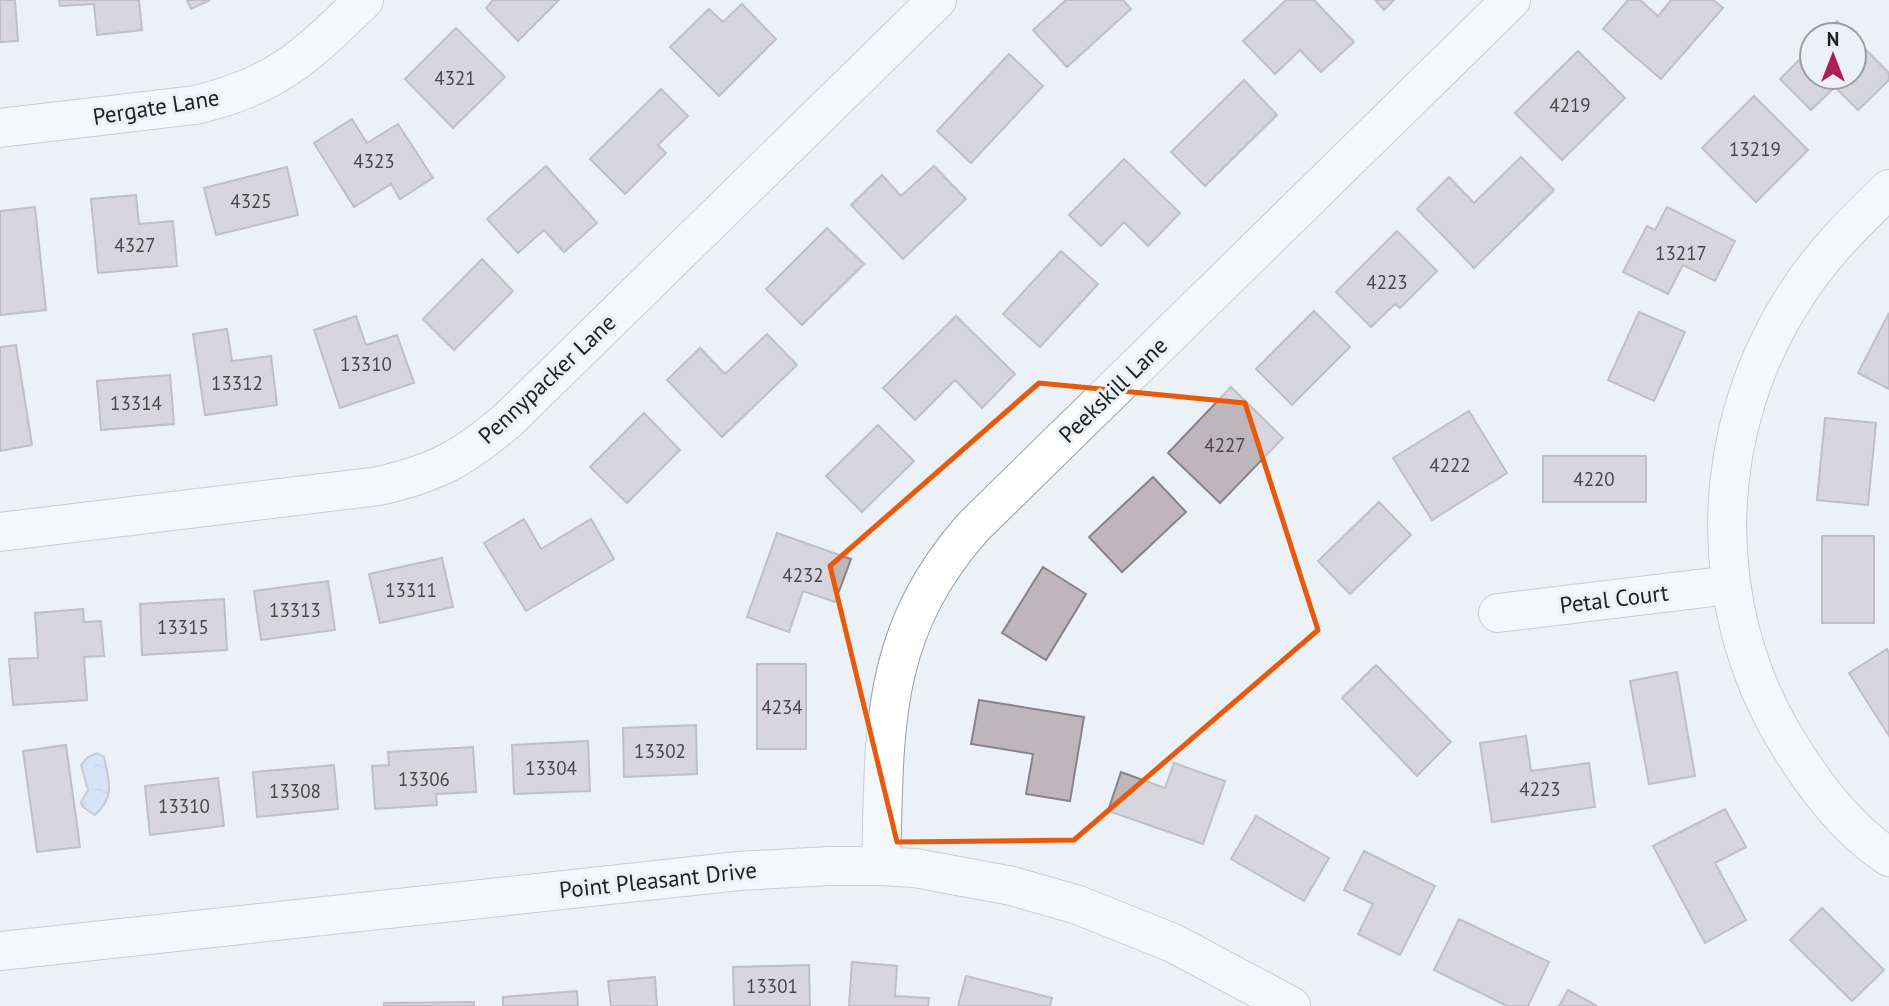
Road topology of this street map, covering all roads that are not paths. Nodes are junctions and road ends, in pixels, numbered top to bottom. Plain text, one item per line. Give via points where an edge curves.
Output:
1 (364, 0) edge
2 (937, 0) edge
3 (1511, 0) edge
4 (0, 128) edge
5 (1889, 189) edge
6 (0, 532) edge
7 (1730, 585) junction
8 (1498, 612) dead end
9 (1889, 857) edge
10 (881, 866) junction
11 (0, 951) edge
12 (1291, 1006) edge

1 - 4 street, Pergate Lane via 282,73 224,99
2 - 6 street, Pennypacker Lane via 471,451 416,477 379,486
3 - 10 street, Peekskill Lane via 950,552 917,606 891,688 884,740
5 - 7 street via 1836,242 1798,291 1756,372 1735,442 1727,498
7 - 8 street, Petal Court
7 - 9 street via 1753,673 1774,720 1831,804
10 - 11 street, Point Pleasant Drive via 739,871
10 - 12 street, Point Pleasant Drive via 1012,886 1078,905 1173,943

